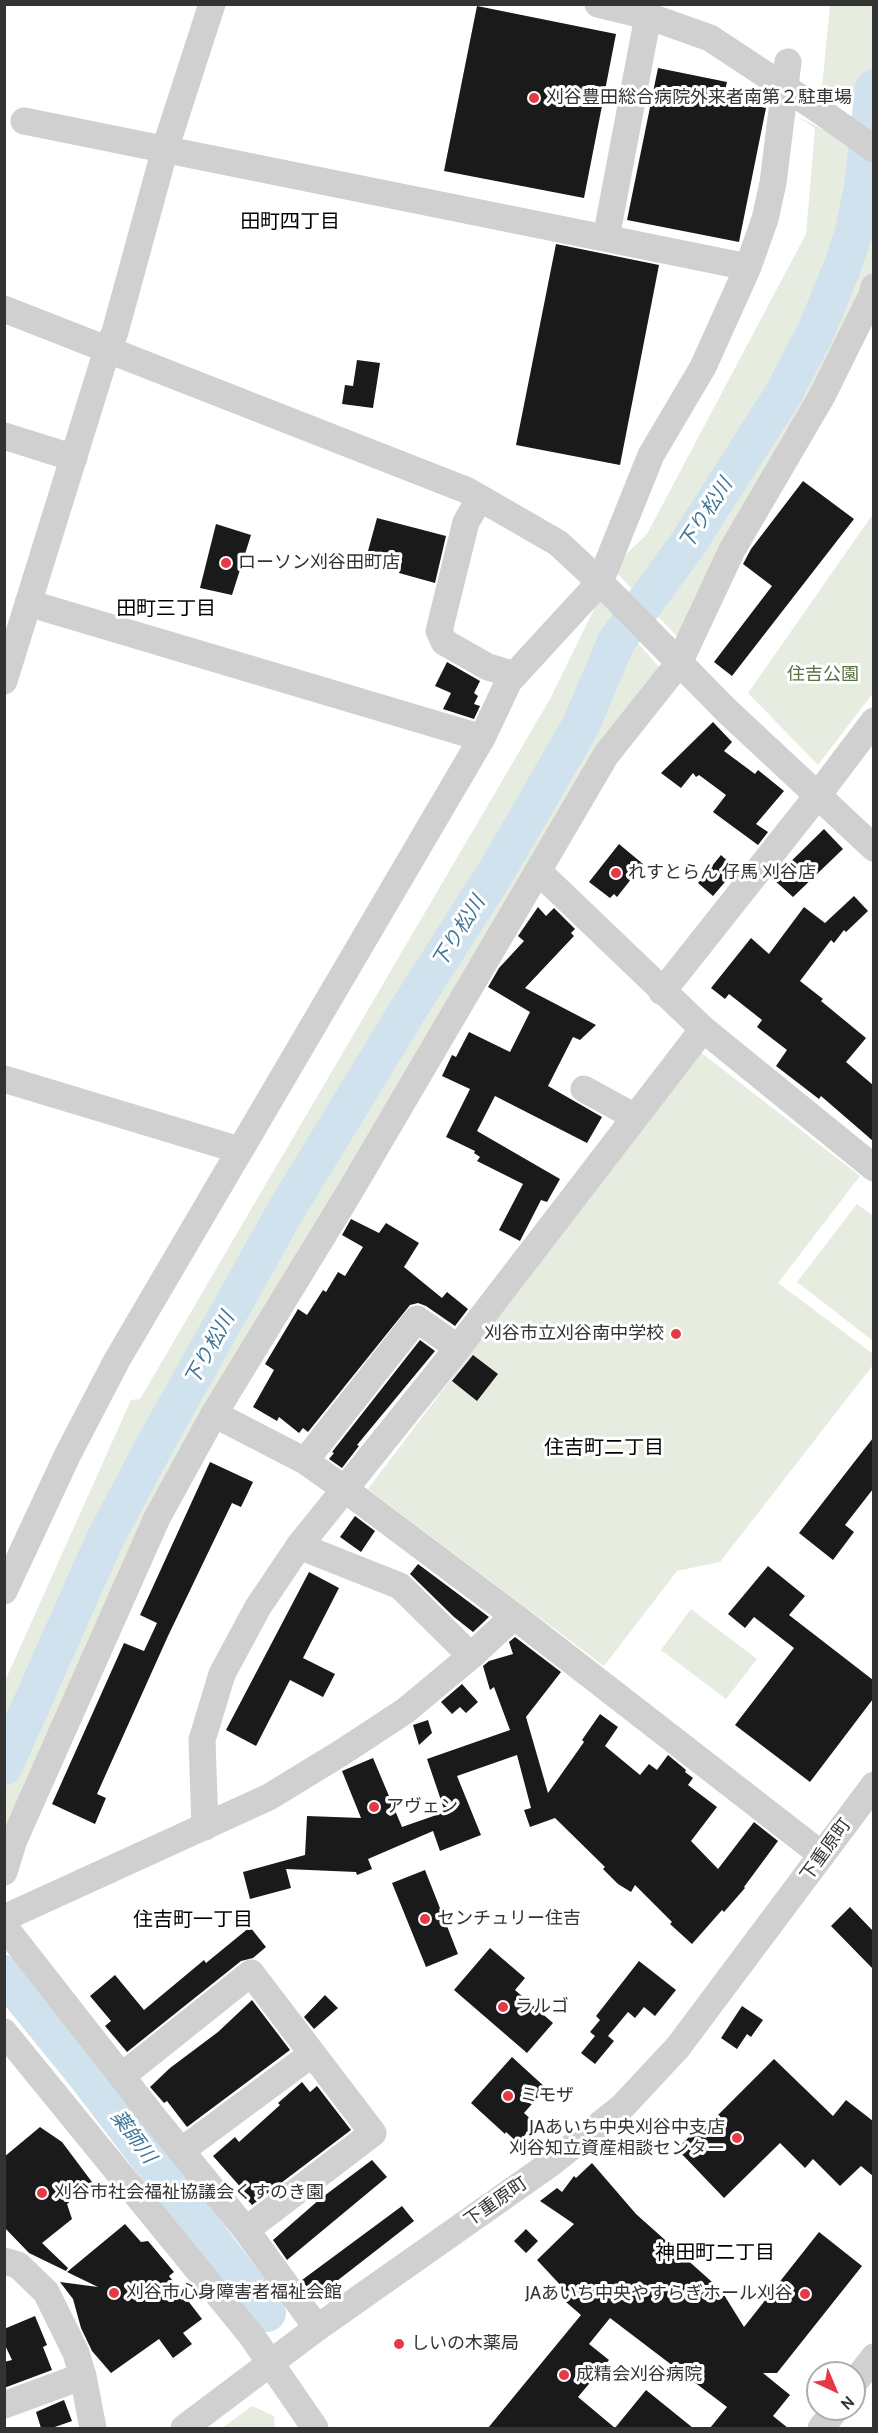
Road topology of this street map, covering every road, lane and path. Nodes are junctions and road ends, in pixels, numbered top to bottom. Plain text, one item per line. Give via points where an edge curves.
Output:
1 (212, 4) edge
2 (598, 4) edge
3 (648, 16) junction
4 (779, 69) junction
5 (24, 121) dead end
6 (165, 148) junction
7 (873, 149) edge
8 (606, 238) junction
9 (748, 267) junction
10 (873, 287) edge
11 (4, 309) edge
12 (107, 350) junction
13 (4, 436) edge
14 (74, 458) junction
15 (480, 498) junction
16 (603, 585) junction
17 (28, 603) junction
18 (679, 663) junction
19 (515, 675) junction
20 (4, 681) edge
21 (873, 721) edge
22 (482, 738) junction
23 (818, 795) junction
24 (873, 848) edge
25 (538, 871) junction
26 (662, 992) junction
27 (703, 1029) junction
28 (4, 1079) edge
29 (584, 1089) dead end
30 (635, 1117) junction
31 (239, 1150) junction
32 (873, 1168) edge
33 (458, 1348) junction
34 (214, 1414) junction
35 (305, 1461) junction
36 (346, 1490) junction
37 (299, 1546) junction
38 (11, 1560) edge
39 (4, 1591) edge
40 (514, 1617) junction
41 (471, 1656) junction
42 (873, 1785) edge
43 (205, 1827) junction
44 (822, 1855) junction
45 (4, 1872) edge
46 (4, 1918) edge
47 (4, 1926) edge
48 (4, 2032) edge
49 (312, 2054) junction
50 (122, 2076) junction
51 (181, 2151) junction
52 (246, 2230) junction
53 (4, 2261) edge
54 (317, 2328) junction
55 (272, 2363) junction
56 (83, 2376) junction
57 (4, 2405) edge
58 (93, 2428) edge
59 (184, 2428) edge
60 (315, 2428) edge

1 - 6 street
2 - 3 street
3 - 4 street
3 - 8 street
4 - 7 street, bridge
4 - 9 street via 773,183
5 - 6 street
6 - 8 street
6 - 12 street
8 - 9 street
9 - 16 street via 703,366 651,455
10 - 18 street via 822,396 732,549
11 - 12 street
12 - 14 street
12 - 15 street
13 - 14 street
14 - 17 street
15 - 16 street via 558,543
15 - 19 street via 466,522 439,631 444,642 488,667
16 - 18 street
16 - 19 street
17 - 20 street
17 - 22 street
18 - 23 street
18 - 25 street via 606,754
19 - 22 street
21 - 23 street
22 - 31 street
23 - 24 street
23 - 26 street
25 - 26 street
25 - 34 street
26 - 27 street
27 - 30 street
27 - 32 street
28 - 31 street
29 - 30 street
30 - 33 street
31 - 38 street via 117,1360
33 - 35 street via 417,1319
33 - 36 street
34 - 35 street
34 - 45 street via 157,1518 14,1840
35 - 36 street
36 - 37 street
36 - 40 street
37 - 41 street via 400,1586
37 - 43 street via 258,1607 222,1674 202,1740
38 - 39 street
40 - 41 street
40 - 44 street
41 - 43 street via 405,1711 341,1753 268,1797
42 - 44 street, 下重原町
43 - 46 street
44 - 54 street, 下重原町 via 678,2047 623,2106 550,2164
47 - 50 street
48 - 55 street
49 - 50 street via 251,1973
49 - 51 street
49 - 52 street via 374,2133
50 - 51 street
51 - 52 street
52 - 54 street
53 - 56 street via 18,2265 45,2292 76,2353
54 - 55 street, 下重原町
55 - 59 street, 下重原町
55 - 60 street
56 - 57 street
56 - 58 street

